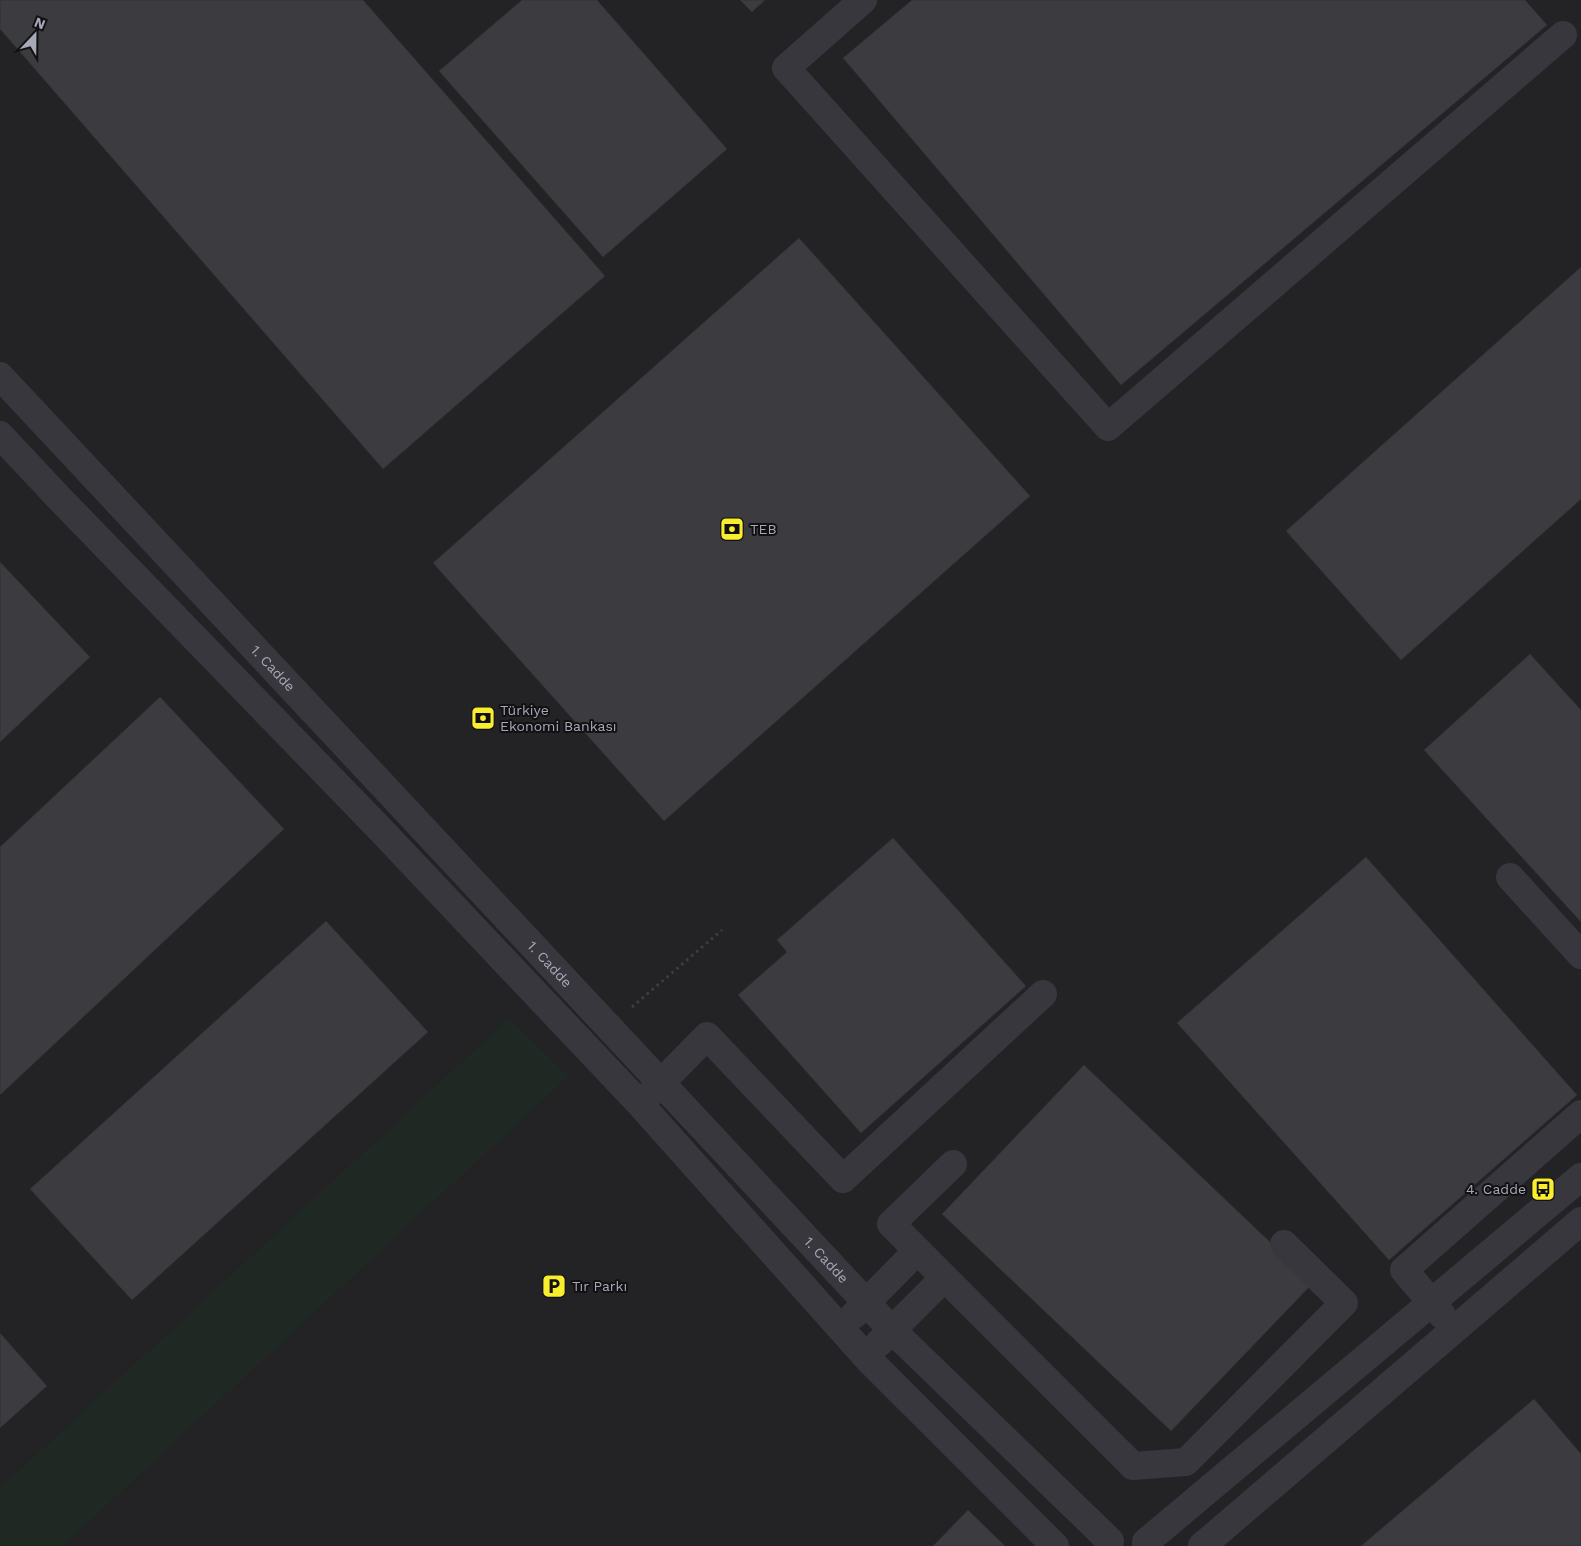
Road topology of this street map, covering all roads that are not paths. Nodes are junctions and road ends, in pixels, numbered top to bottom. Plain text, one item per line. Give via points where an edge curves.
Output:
1 (863, 0) edge
2 (1563, 35) dead end
3 (0, 376) edge
4 (0, 434) edge
5 (1510, 876) dead end
6 (1581, 955) edge
7 (1043, 994) dead end
8 (661, 1084) junction
9 (640, 1104) junction
10 (1581, 1114) edge
11 (953, 1164) dead end
12 (1581, 1177) edge
13 (1581, 1221) edge
14 (1284, 1244) dead end
15 (917, 1251) junction
16 (944, 1278) junction
17 (1431, 1302) junction
18 (866, 1303) junction
19 (841, 1329) junction
20 (892, 1330) junction
21 (1455, 1330) junction
22 (866, 1356) junction
23 (1106, 1544) edge
24 (1150, 1544) edge
25 (1055, 1546) edge
26 (1202, 1546) edge

1 - 2 street via 786,68 1108,428
3 - 8 street, 1. Cadde
4 - 9 street
5 - 6 street
7 - 8 street via 843,1179 706,1036
8 - 9 street
8 - 18 street, 1. Cadde
9 - 19 street
10 - 17 street via 1404,1270
11 - 15 street via 891,1224
12 - 17 street
13 - 21 street
14 - 16 street via 1344,1303 1186,1462 1133,1466
15 - 16 street
15 - 18 street
16 - 20 street
17 - 21 street
17 - 24 street
18 - 19 street
18 - 20 street, 1. Cadde
19 - 22 street
20 - 22 street
20 - 23 street, 1. Cadde
21 - 26 street
22 - 25 street
23 - 24 street via 1128,1538

